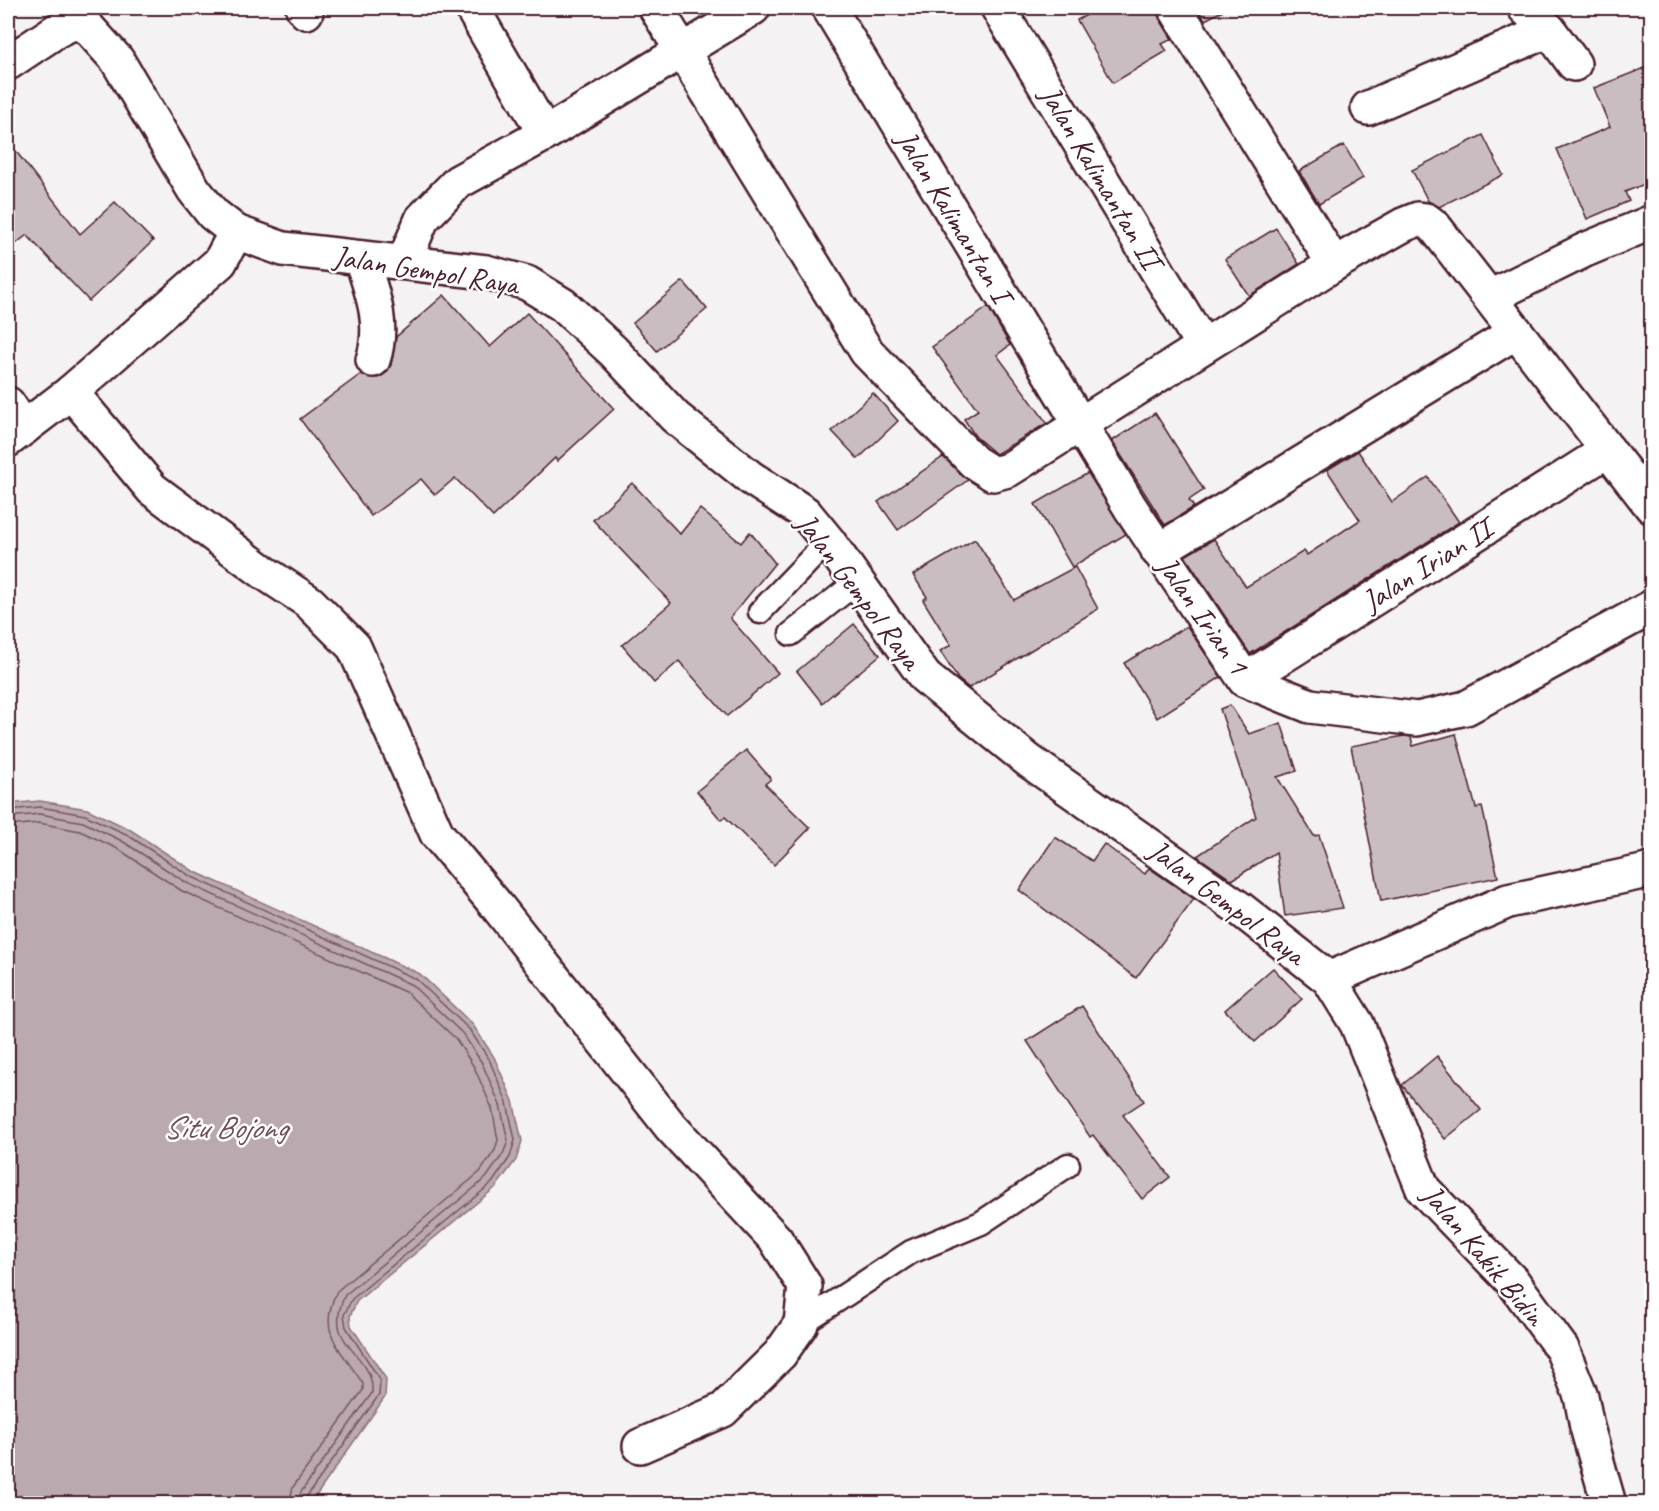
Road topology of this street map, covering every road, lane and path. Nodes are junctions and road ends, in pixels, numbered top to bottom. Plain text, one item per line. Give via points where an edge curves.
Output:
1 (472, 8) edge
2 (656, 8) edge
3 (753, 8) edge
4 (830, 8) edge
5 (998, 8) edge
6 (1175, 8) edge
7 (1525, 8) edge
8 (75, 15) edge
9 (1549, 30) junction
10 (683, 52) junction
11 (8, 63) edge
12 (1574, 64) dead end
13 (1368, 108) dead end
14 (545, 134) junction
15 (1652, 222) edge
16 (236, 232) junction
17 (361, 258) junction
18 (404, 262) junction
19 (1334, 264) junction
20 (1490, 297) junction
21 (1516, 332) junction
22 (1203, 345) junction
23 (373, 360) dead end
24 (71, 392) junction
25 (13, 424) edge
26 (1079, 424) junction
27 (1608, 450) junction
28 (1651, 504) edge
29 (828, 541) junction
30 (1158, 551) junction
31 (858, 581) junction
32 (1652, 607) edge
33 (760, 612) dead end
34 (791, 634) dead end
35 (1245, 680) junction
36 (1652, 870) edge
37 (1329, 979) junction
38 (1068, 1165) dead end
39 (801, 1324) junction
40 (640, 1446) dead end
41 (1609, 1503) edge

1 - 14 street
2 - 10 street
3 - 10 street
4 - 26 street, Jalan Kalimantan I
5 - 22 street, Jalan Kalimantan II
6 - 19 street
7 - 9 street
8 - 11 street, Jalan Gempol Raya
8 - 16 street, Jalan Gempol Raya via 117,60 194,190 213,214
9 - 12 street
9 - 13 street
10 - 14 street
10 - 26 street via 867,352 974,462 993,474 1008,470
14 - 18 street via 458,182 422,219
15 - 20 street
16 - 17 street, Jalan Gempol Raya via 283,249
16 - 24 street via 220,262
17 - 18 street, Jalan Gempol Raya
17 - 23 street via 379,324
18 - 29 street, Jalan Gempol Raya via 486,272 527,283 563,305 675,417 752,478 805,513
19 - 20 street via 1403,225 1426,220
19 - 22 street
20 - 21 street
21 - 27 street
21 - 30 street
22 - 26 street
24 - 25 street
24 - 39 street via 152,489 309,602 354,647 437,834 671,1127 776,1240 805,1286
26 - 30 street, Jalan Irian 1
27 - 28 street
27 - 35 street, Jalan Irian II
29 - 31 street, Jalan Gempol Raya
29 - 33 lane
30 - 35 street, Jalan Irian 1
31 - 34 lane
31 - 37 street, Jalan Gempol Raya via 925,677 1029,761 1239,908
32 - 35 street, Jalan Irian 1 via 1466,708 1417,719 1310,706
36 - 37 street, Jalan Gempol Raya via 1508,901
37 - 41 street, Jalan Kakik Bidin via 1357,1024 1423,1189 1513,1282 1562,1349 1581,1396
38 - 39 lane via 981,1223 910,1252
39 - 40 street via 780,1354 723,1410

